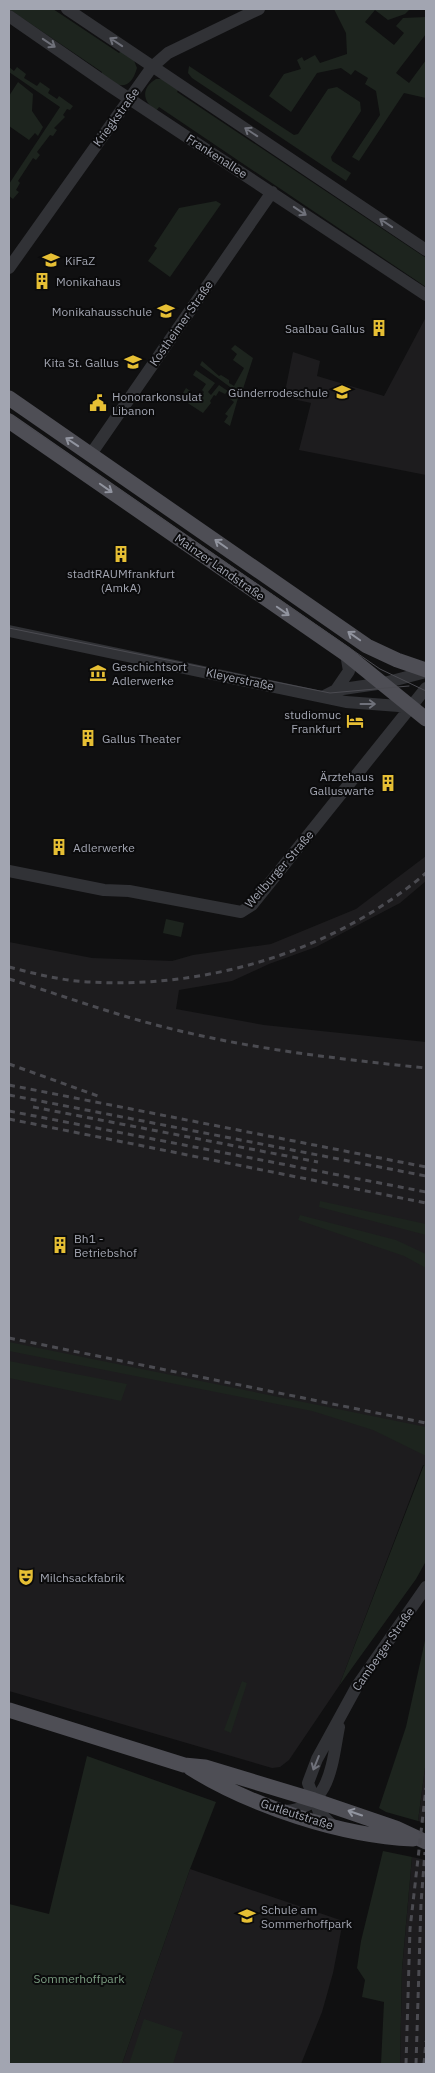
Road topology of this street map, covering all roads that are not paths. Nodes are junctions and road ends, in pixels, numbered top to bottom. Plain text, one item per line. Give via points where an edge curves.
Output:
1 (67, 9) edge
2 (259, 9) edge
3 (9, 16) edge
4 (152, 66) junction
5 (129, 97) junction
6 (272, 192) junction
7 (426, 250) edge
8 (9, 268) edge
9 (426, 295) edge
10 (9, 398) edge
11 (9, 421) edge
12 (91, 454) junction
13 (9, 631) edge
14 (346, 654) junction
15 (426, 671) edge
16 (384, 683) junction
17 (426, 688) edge
18 (330, 693) junction
19 (412, 707) junction
20 (426, 719) edge
21 (9, 871) edge
22 (426, 1587) edge
23 (9, 1710) edge
24 (342, 1712) junction
25 (184, 1765) junction
26 (253, 1781) junction
27 (308, 1783) junction
28 (326, 1788) junction
29 (239, 1794) junction
30 (295, 1794) junction
31 (314, 1800) junction
32 (331, 1806) junction
33 (286, 1811) junction
34 (333, 1826) junction
35 (422, 1841) edge

4 -> 1 street
2 - 4 street, Kriegkstraße via 168,53
3 -> 5 street, Frankenallee
4 - 5 street, Kriegkstraße
7 -> 4 street
5 - 6 street, Frankenallee
5 - 8 street, Kriegkstraße
6 -> 9 street, Frankenallee
6 - 12 street, Kostheimer Straße
12 -> 10 main road, Mainzer Landstraße
11 -> 14 main road, Mainzer Landstraße
15 -> 12 main road, Mainzer Landstraße via 368,646
13 - 18 street, Kleyerstraße
14 - 16 main road, Mainzer Landstraße
14 - 18 street via 348,670
15 - 16 street, Kleyerstraße
16 - 18 street, Kleyerstraße
16 - 19 main road, Mainzer Landstraße
17 - 19 street, Weilburger Straße
18 -> 19 street, Kleyerstraße via 352,703
19 - 20 main road, Mainzer Landstraße
19 - 21 street, Weilburger Straße via 252,905 241,912 129,891 112,892
22 - 24 street, Camberger Straße via 369,1667
23 - 25 main road, Gutleutstraße
24 -> 27 street, Camberger Straße
24 - 28 street, Camberger Straße
25 - 26 main road, Gutleutstraße via 205,1767
25 - 29 main road, Gutleutstraße
26 - 29 main road via 240,1784 236,1791
26 - 30 main road, Gutleutstraße
27 - 30 street via 305,1789
27 - 31 street
28 - 31 street
28 - 32 street
29 - 33 main road, Gutleutstraße
30 - 31 main road, Gutleutstraße
31 - 32 main road, Gutleutstraße
31 - 33 street via 305,1807
31 - 34 street via 319,1812
35 -> 32 main road, Gutleutstraße via 396,1828
33 - 34 main road, Gutleutstraße
34 - 35 main road, Gutleutstraße via 382,1838

